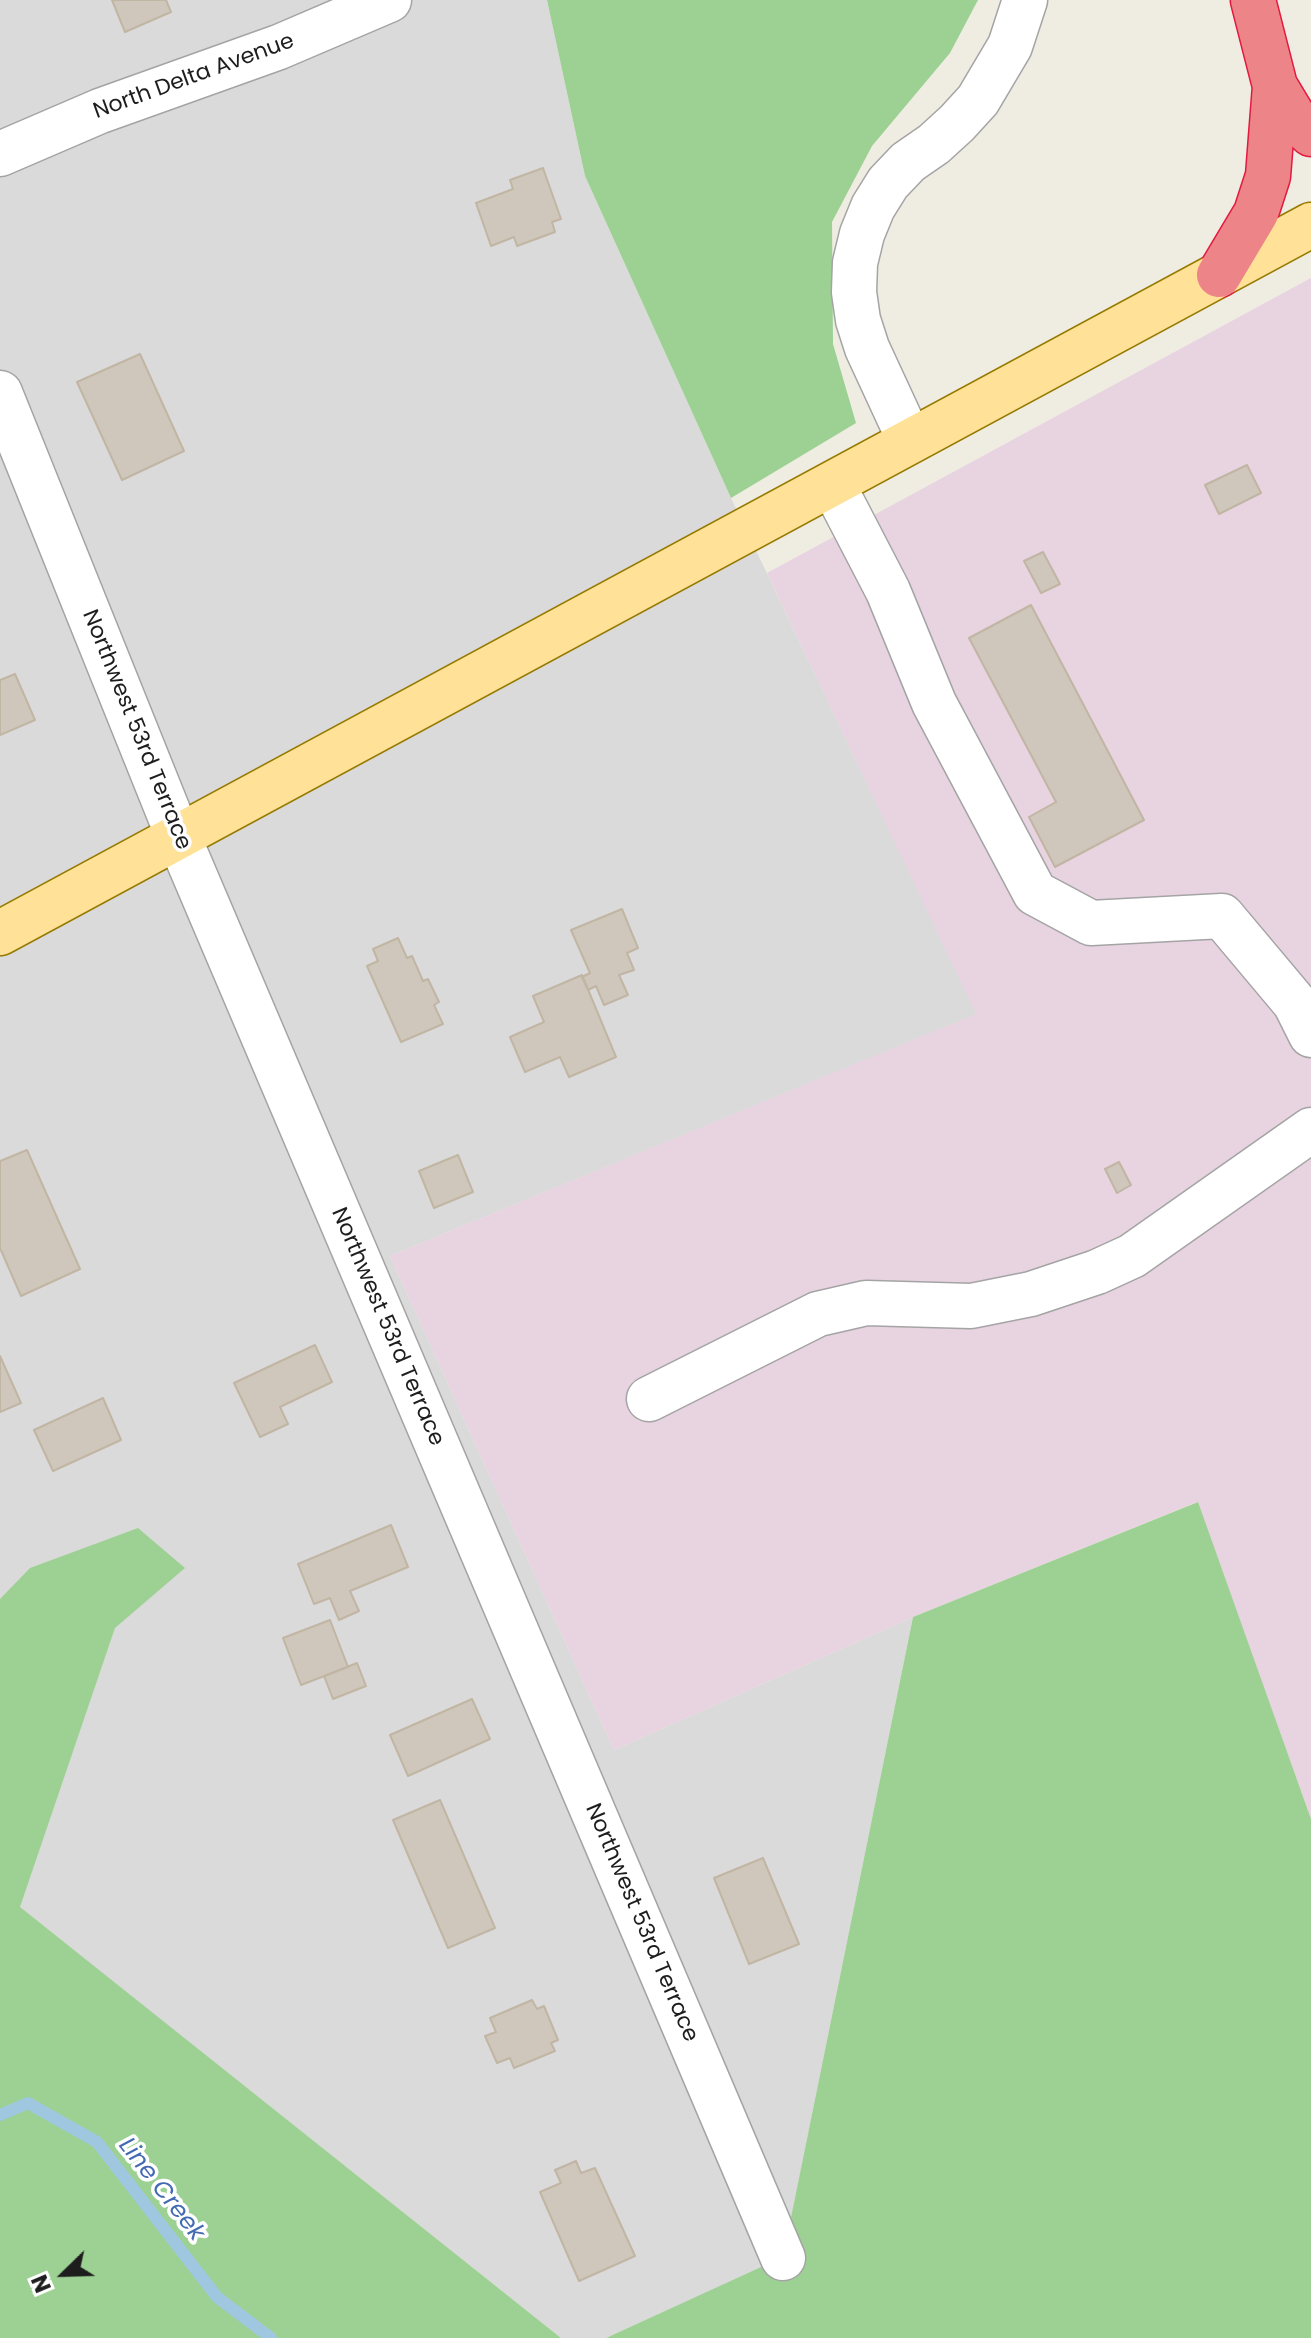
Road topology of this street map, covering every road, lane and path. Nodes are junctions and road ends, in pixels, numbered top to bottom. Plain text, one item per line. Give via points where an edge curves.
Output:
1 (389, 0) edge
2 (1025, 0) edge
3 (1253, 0) edge
4 (1275, 86) junction
5 (1311, 134) edge
6 (0, 154) edge
7 (1311, 225) edge
8 (1219, 275) junction
9 (0, 393) edge
10 (910, 441) junction
11 (833, 485) junction
12 (178, 836) junction
13 (0, 933) edge
14 (1311, 1035) edge
15 (1311, 1130) edge
16 (649, 1399) dead end
17 (783, 2258) dead end

1 - 6 street, North Delta Avenue
2 - 10 street via 1010,46 978,100 888,183 862,234 855,277 858,320
3 - 4 highway
4 - 5 highway
4 - 8 highway via 1268,176 1256,213
7 - 8 main road
8 - 10 main road
9 - 12 street, Northwest 53rd Terrace
10 - 11 main road
11 - 12 main road
11 - 14 street via 888,591 934,703 1035,893 1091,923 1222,916 1295,1003
12 - 13 main road
12 - 17 street, Northwest 53rd Terrace
15 - 16 street via 1132,1256 1097,1272 1031,1294 971,1306 866,1303 818,1314

